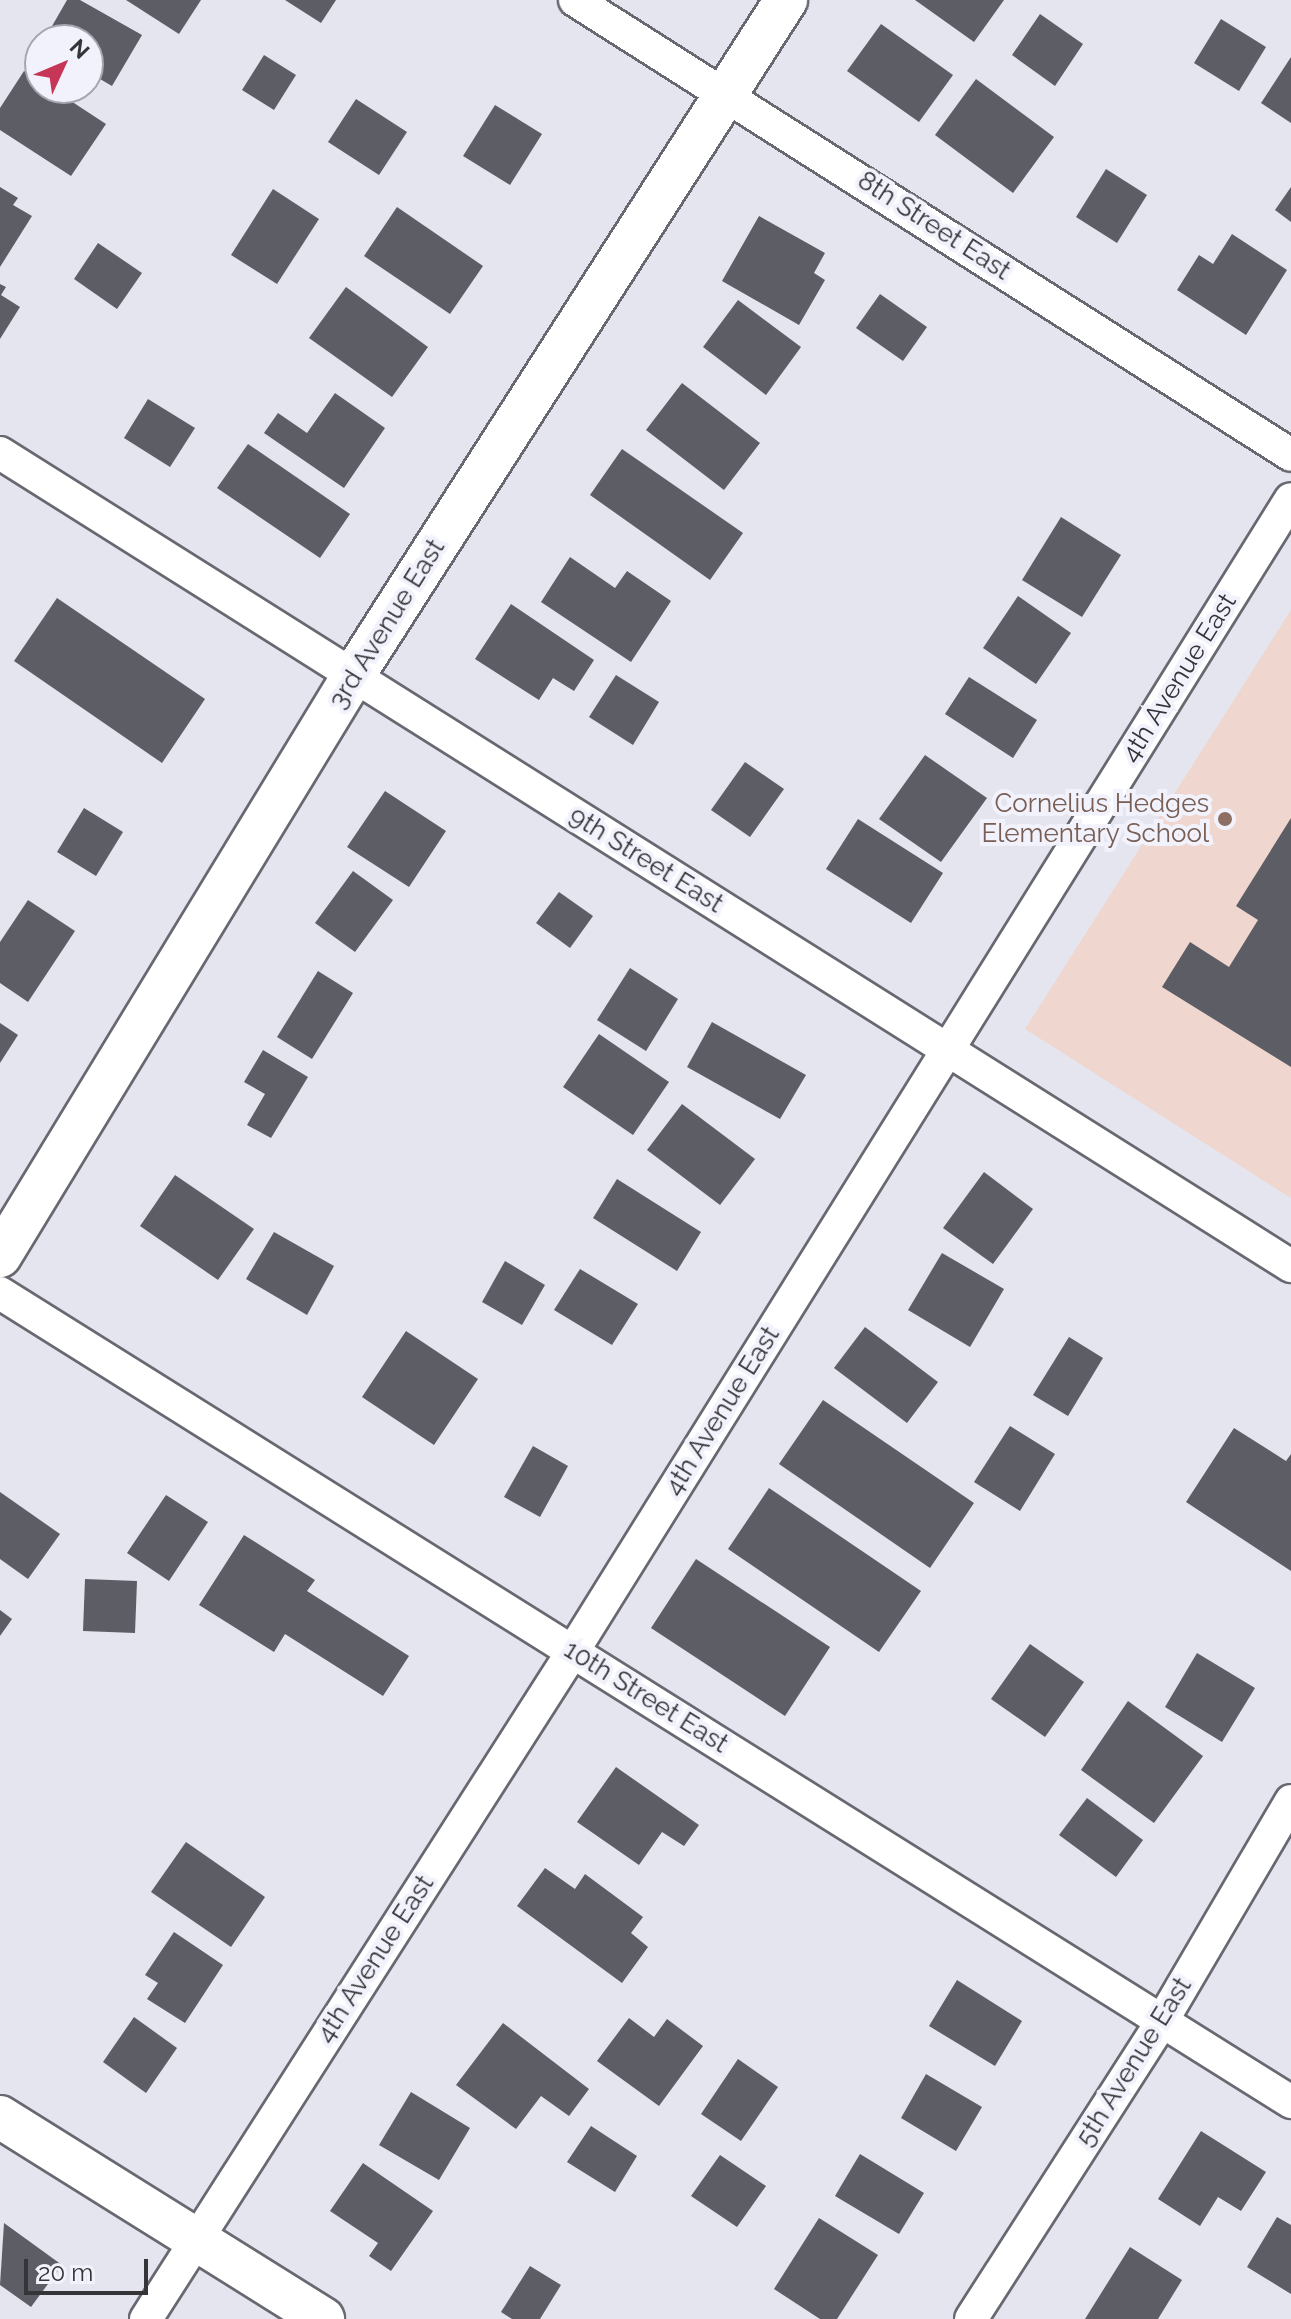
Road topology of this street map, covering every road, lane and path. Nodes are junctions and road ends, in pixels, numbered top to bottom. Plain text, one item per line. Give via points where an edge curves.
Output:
1 (575, 0) edge
2 (786, 0) edge
3 (727, 93) junction
4 (0, 453) edge
5 (1291, 455) edge
6 (1291, 499) edge
7 (353, 676) junction
8 (947, 1050) junction
9 (0, 1256) edge
10 (1291, 1266) edge
11 (0, 1293) edge
12 (573, 1651) junction
13 (1291, 1801) edge
14 (1162, 2021) junction
15 (1291, 2102) edge
16 (0, 2117) edge
17 (195, 2239) junction
18 (146, 2319) edge
19 (323, 2319) edge
20 (971, 2319) edge

1 - 3 street, 8th Street East
2 - 3 street, 3rd Avenue East
3 - 5 street, 8th Street East
3 - 7 street, 3rd Avenue East
4 - 7 street, 9th Street East
6 - 8 street, 4th Avenue East
7 - 8 street, 9th Street East
7 - 9 street, 3rd Avenue East
8 - 10 street, 9th Street East
8 - 12 street, 4th Avenue East
11 - 12 street, 10th Street East
12 - 14 street, 10th Street East
12 - 17 street, 4th Avenue East
13 - 14 street, 5th Avenue East
14 - 15 street, 10th Street East
14 - 20 street, 5th Avenue East
16 - 17 street
17 - 18 street, 4th Avenue East
17 - 19 street

